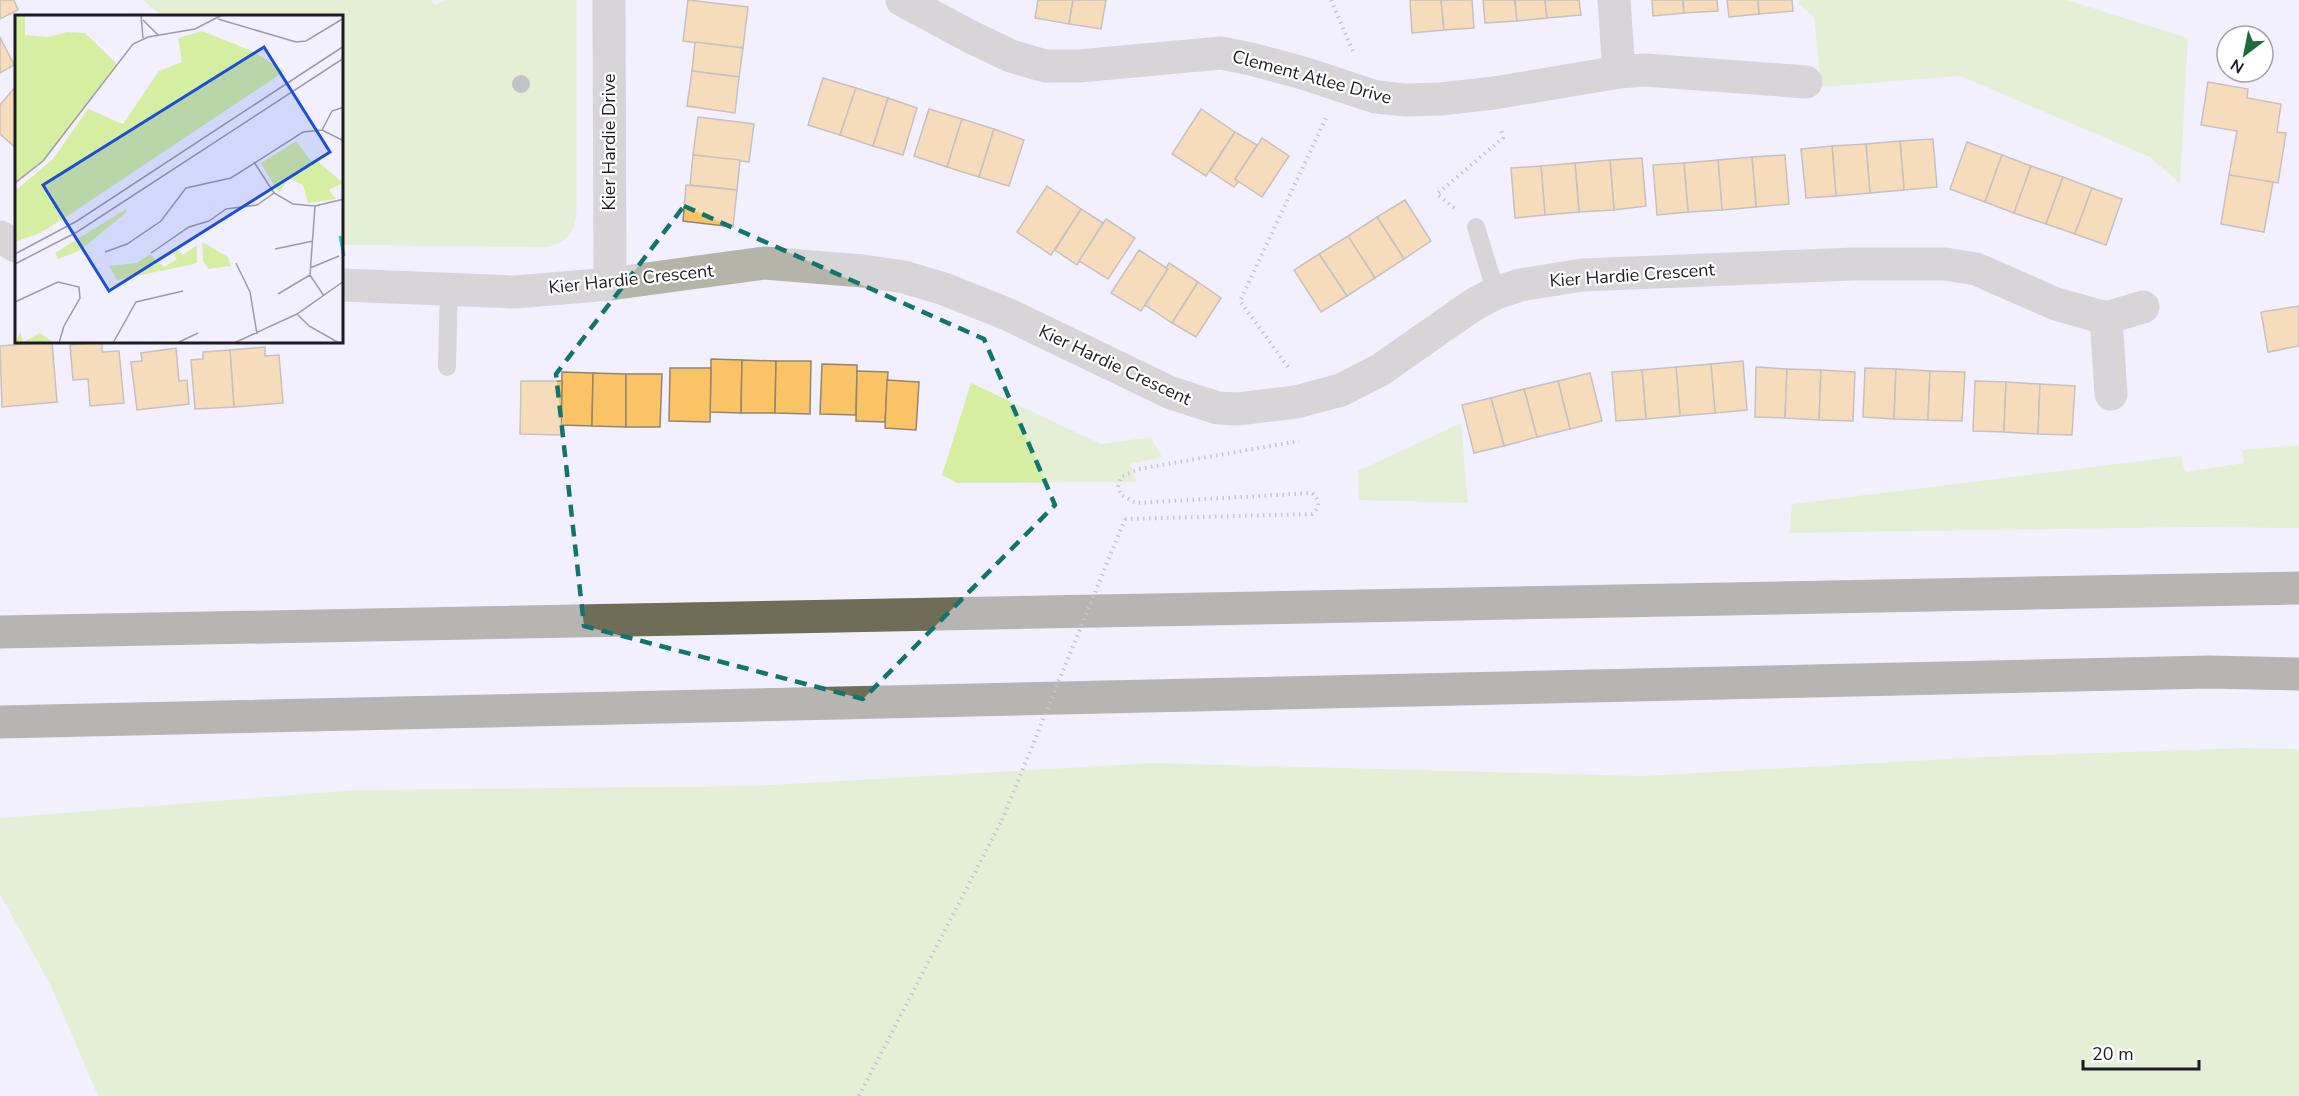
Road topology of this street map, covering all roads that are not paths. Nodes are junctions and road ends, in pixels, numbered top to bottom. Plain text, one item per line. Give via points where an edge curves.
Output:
1 (609, 0) edge
2 (902, 0) edge
3 (1614, 0) edge
4 (1619, 72) junction
5 (1806, 82) dead end
6 (1476, 227) road end
7 (0, 237) edge
8 (15, 245) edge
9 (610, 284) junction
10 (344, 285) edge
11 (449, 288) junction
12 (1496, 293) junction
13 (2143, 307) dead end
14 (2106, 318) junction
15 (447, 368) dead end
16 (2111, 394) dead end
17 (2299, 588) edge
18 (0, 632) edge
19 (2299, 674) edge
20 (0, 722) edge

1 - 9 street, Kier Hardie Drive
2 - 4 street, Clement Atlee Drive via 971,38 1045,66 1221,53 1376,97 1406,100 1494,93
3 - 4 street
4 - 5 street, Clement Atlee Drive via 1645,70
6 - 12 lane
7 - 8 street
9 - 11 street, Kier Hardie Crescent via 516,292
9 - 12 street, Kier Hardie Crescent via 764,263 904,277 975,301 1200,404 1238,409 1296,402 1359,382
10 - 11 street, Kier Hardie Crescent
11 - 15 lane
12 - 14 street, Kier Hardie Crescent via 1582,275 1945,264 1976,269 2056,304
13 - 14 street
14 - 16 street
17 - 18 highway
19 - 20 highway via 2209,672

